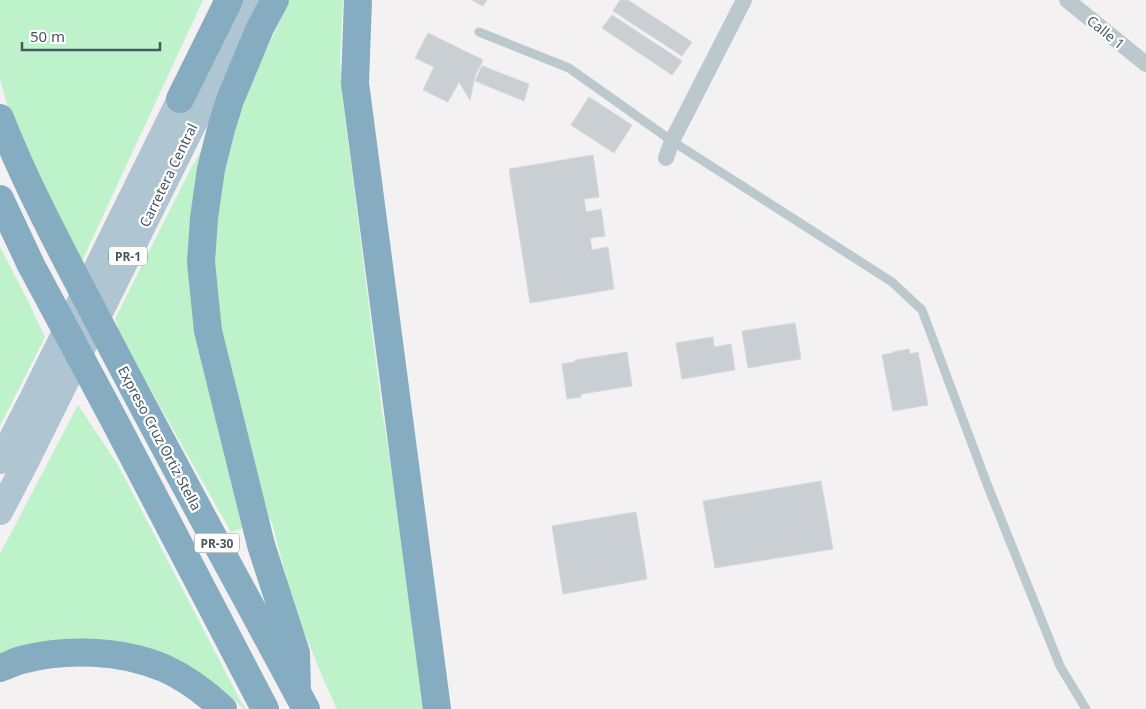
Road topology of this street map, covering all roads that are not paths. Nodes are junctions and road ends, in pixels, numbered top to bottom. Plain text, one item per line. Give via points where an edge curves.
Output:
1 (213, 0) edge
2 (229, 0) edge
3 (255, 0) edge
4 (274, 0) edge
5 (358, 0) edge
6 (744, 0) edge
7 (1066, 0) edge
8 (479, 32) dead end
9 (1146, 64) edge
10 (180, 99) junction
11 (0, 118) edge
12 (672, 141) junction
13 (666, 158) dead end
14 (0, 199) edge
15 (0, 461) edge
16 (0, 512) edge
17 (0, 668) edge
18 (302, 700) edge
19 (223, 709) edge
20 (265, 709) edge
21 (437, 709) edge
22 (1086, 709) edge

1 - 10 highway
2 - 10 highway, Carretera Central / PR-1
3 - 16 main road, Carretera Central / PR-1
4 - 18 highway via 230,100 221,129 211,169 201,262 208,331 261,546 296,652
5 - 21 highway via 355,83
6 - 12 street
7 - 9 street, Calle 1
8 - 12 lane via 569,68
10 - 15 main road, Carretera Central / PR-1
11 - 18 highway, Expreso Cruz Ortiz Stella / PR-30 via 27,183 59,245
12 - 13 street
12 - 22 lane via 892,282 922,310 1060,666
14 - 20 highway, PR-30 via 31,265
17 - 19 highway via 20,660 72,653 135,659 164,668 194,685

